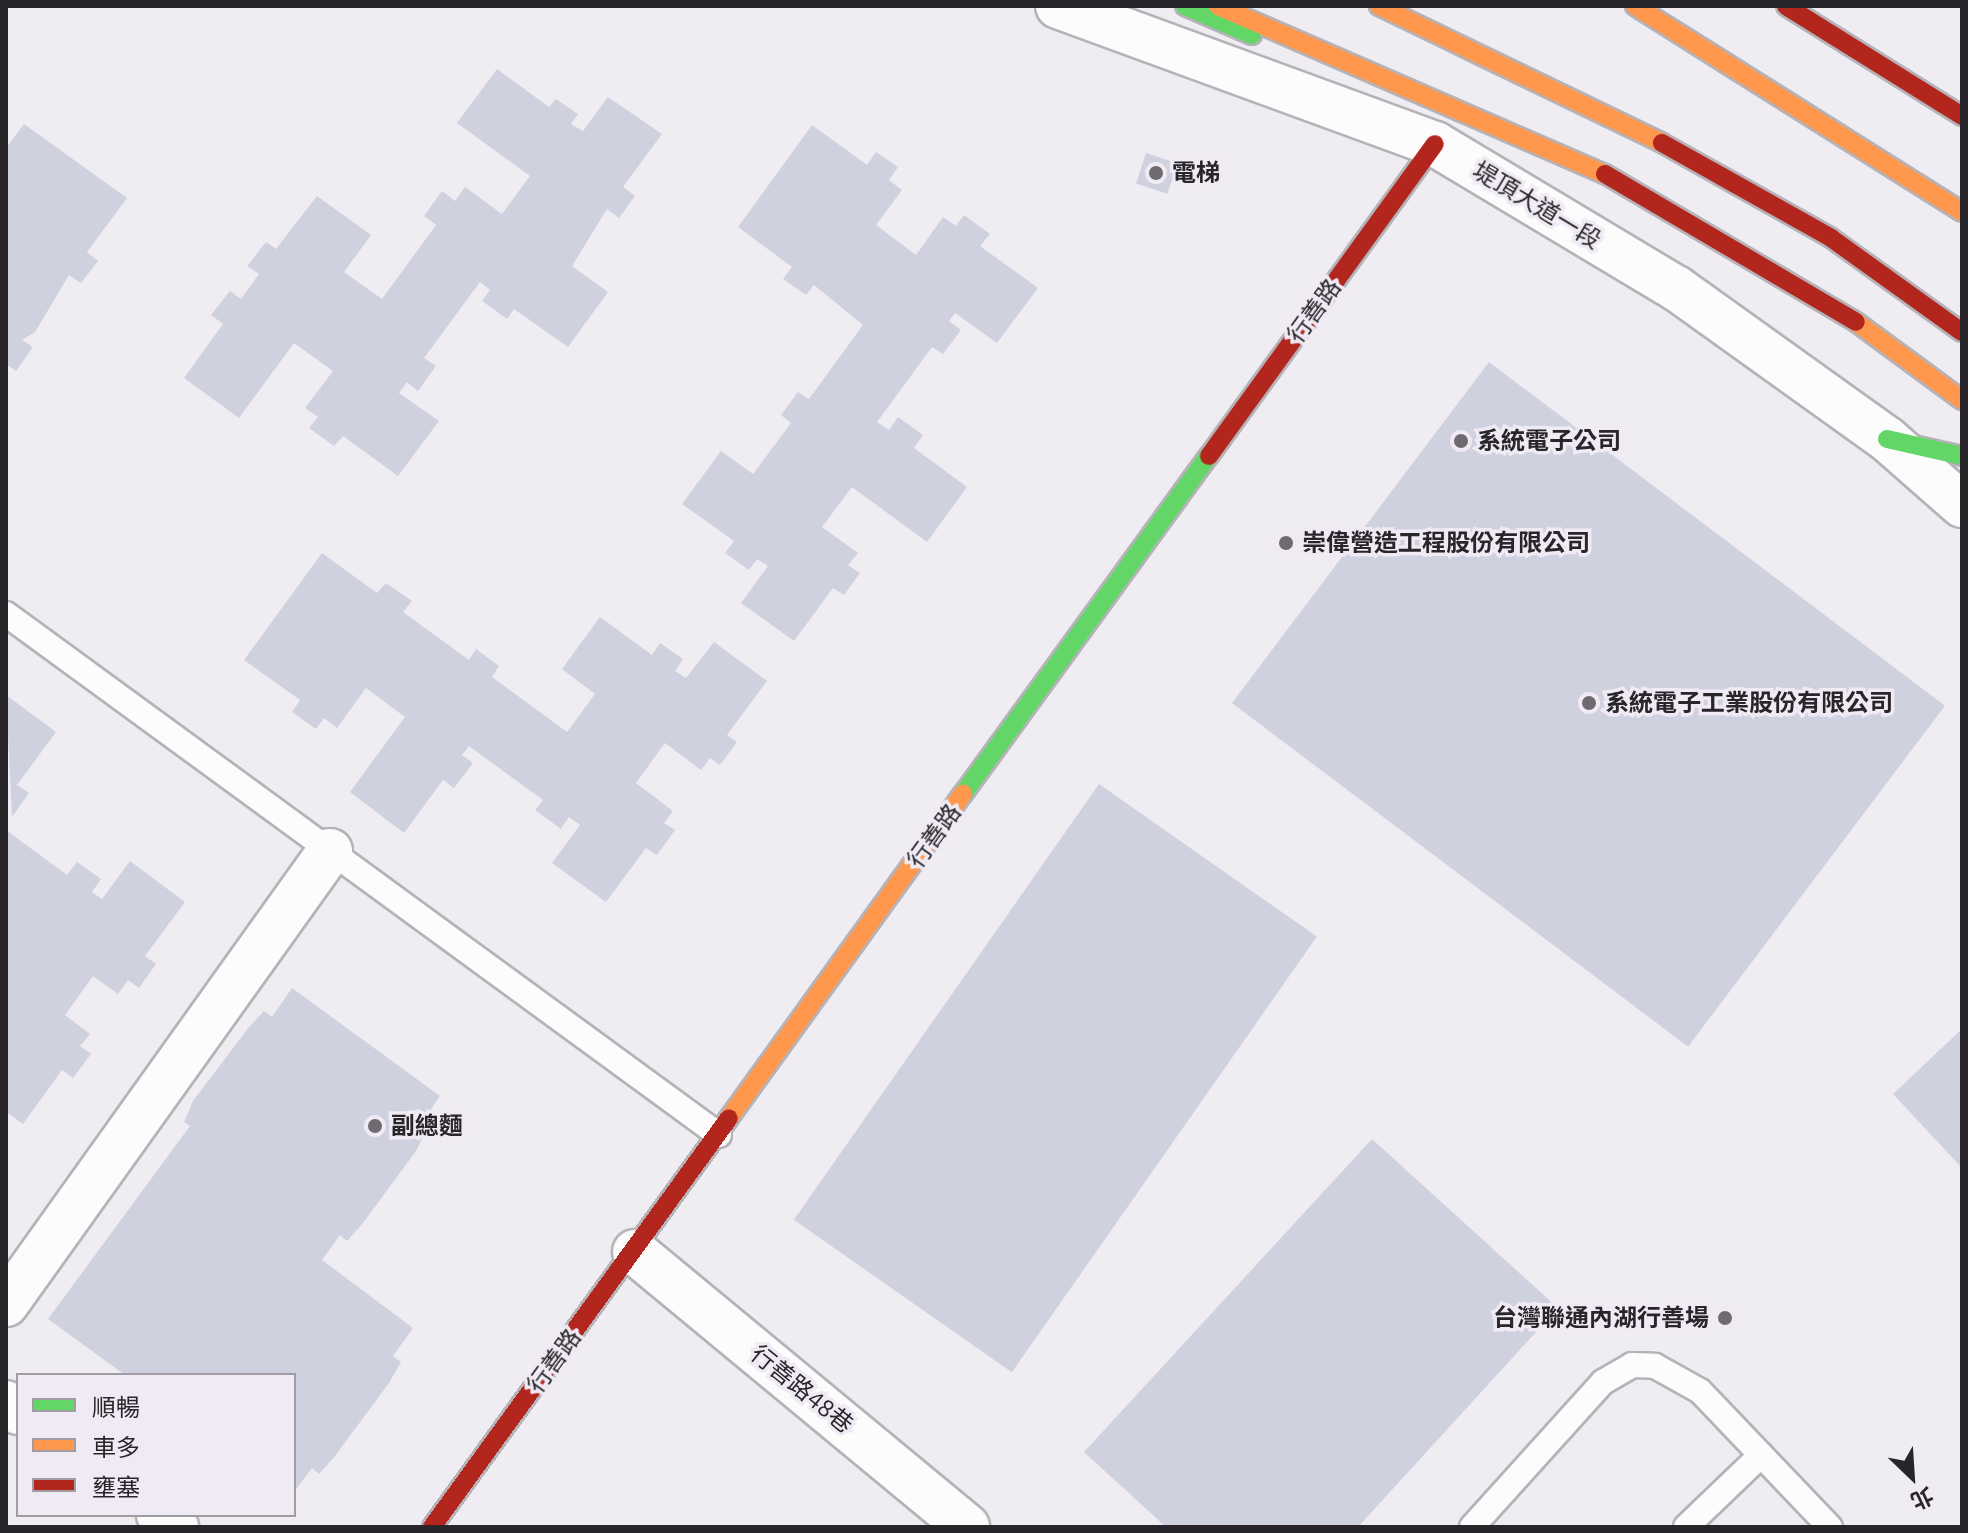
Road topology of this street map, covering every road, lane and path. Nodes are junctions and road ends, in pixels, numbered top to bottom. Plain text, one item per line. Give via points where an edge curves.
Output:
1 (1058, 6) edge
2 (1185, 6) edge
3 (1218, 6) edge
4 (1379, 6) edge
5 (1635, 6) edge
6 (1786, 6) edge
7 (1962, 116) edge
8 (1435, 144) junction
9 (1962, 212) edge
10 (1962, 332) edge
11 (1962, 400) edge
12 (1962, 409) edge
13 (1887, 439) junction
14 (1962, 456) edge
15 (1962, 505) edge
16 (6, 614) edge
17 (330, 851) junction
18 (719, 1135) junction
19 (635, 1252) junction
20 (6, 1304) edge
21 (1761, 1455) junction
22 (432, 1527) edge
23 (967, 1527) edge
24 (1472, 1527) edge
25 (1686, 1527) edge
26 (1830, 1527) edge

1 - 8 street, 堤頂大道一段
2 - 12 main road, 堤頂大道一段 via 1609,189 1894,354
3 - 11 main road via 1588,165 1825,299
4 - 10 main road via 1613,116 1831,238
5 - 9 main road
6 - 7 main road
8 - 13 street, 堤頂大道一段 via 1676,288
8 - 18 main road, 行善路
13 - 14 main road
13 - 15 street, 堤頂大道一段
16 - 17 lane
17 - 18 lane
17 - 20 street
18 - 19 main road, 行善路
19 - 22 main road, 行善路
19 - 23 street, 行善路48巷
21 - 24 lane via 1700,1391 1655,1366 1632,1365 1603,1382
21 - 25 lane
21 - 26 lane

